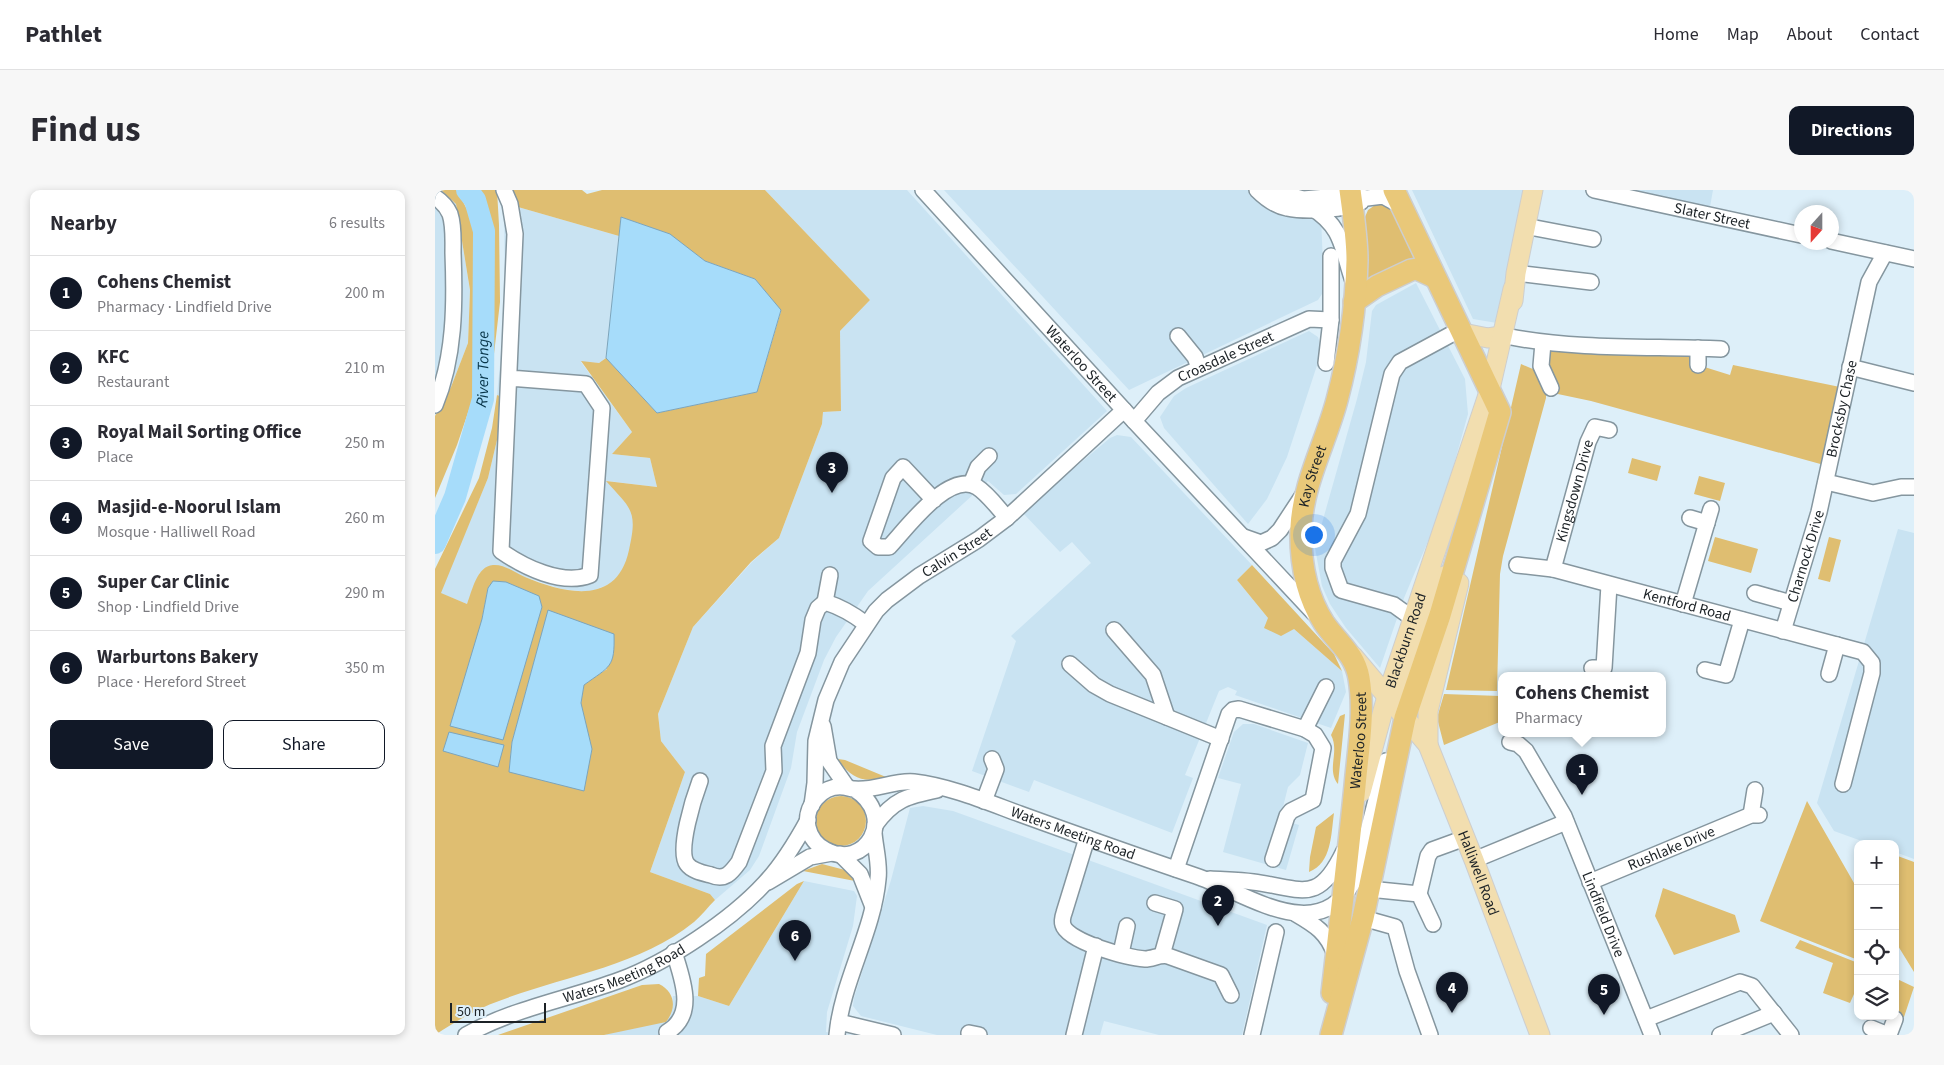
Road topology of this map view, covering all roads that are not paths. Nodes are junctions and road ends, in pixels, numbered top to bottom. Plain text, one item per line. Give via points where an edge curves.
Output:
1 (504, 190) edge
2 (923, 190) edge
3 (1257, 190) edge
4 (1311, 190) edge
5 (1533, 190) edge
6 (1593, 190) edge
7 (1276, 192) edge
8 (1358, 196) edge
9 (435, 197) edge
10 (1397, 198) edge
11 (1311, 208) junction
12 (1525, 226) junction
13 (1794, 233) edge
14 (1593, 240) dead end
15 (1839, 243) edge
16 (1885, 253) junction
17 (1331, 256) dead end
18 (1914, 259) edge
19 (1433, 277) junction
20 (1515, 281) junction
21 (1591, 282) dead end
22 (1354, 295) junction
23 (1331, 320) junction
24 (1462, 331) junction
25 (1179, 336) dead end
26 (1506, 336) junction
27 (1543, 343) junction
28 (1698, 348) junction
29 (1721, 349) dead end
30 (1326, 363) dead end
31 (1698, 365) dead end
32 (1850, 367) junction
33 (1199, 368) junction
34 (509, 378) junction
35 (1914, 382) edge
36 (1551, 388) dead end
37 (1490, 389) junction
38 (435, 405) edge
39 (1129, 415) junction
40 (1497, 421) junction
41 (1609, 430) dead end
42 (989, 456) dead end
43 (1827, 482) junction
44 (971, 484) junction
45 (1914, 487) edge
46 (1307, 488) junction
47 (934, 500) junction
48 (1007, 518) junction
49 (1690, 518) dead end
50 (1464, 531) junction
51 (1242, 536) junction
52 (1517, 565) dead end
53 (1553, 568) junction
54 (830, 575) dead end
55 (1609, 586) junction
56 (1755, 593) dead end
57 (825, 602) junction
58 (1791, 603) junction
59 (1683, 604) junction
60 (1412, 618) junction
61 (1742, 620) junction
62 (1324, 623) junction
63 (866, 624) junction
64 (1114, 630) dead end
65 (1783, 631) junction
66 (1837, 645) junction
67 (1344, 646) junction
68 (1070, 664) dead end
69 (1592, 668) dead end
70 (1705, 670) dead end
71 (1829, 674) dead end
72 (1326, 687) dead end
73 (1387, 696) junction
74 (822, 717) junction
75 (1167, 717) junction
76 (1404, 724) junction
77 (1305, 728) junction
78 (1221, 739) junction
79 (1511, 742) dead end
80 (1428, 745) junction
81 (700, 781) dead end
82 (1843, 784) dead end
83 (851, 788) junction
84 (941, 789) junction
85 (1755, 790) dead end
86 (811, 805) junction
87 (807, 820) junction
88 (1566, 822) junction
89 (874, 828) junction
90 (1087, 838) junction
91 (1350, 838) junction
92 (1465, 838) junction
93 (836, 854) junction
94 (1273, 859) dead end
95 (1474, 860) junction
96 (1176, 869) junction
97 (1204, 879) junction
98 (1590, 882) junction
99 (766, 883) junction
100 (1369, 889) junction
101 (1419, 894) junction
102 (1342, 899) junction
103 (1155, 903) dead end
104 (873, 908) junction
105 (1293, 913) junction
106 (1363, 918) junction
107 (1431, 922) dead end
108 (1127, 926) dead end
109 (1276, 932) dead end
110 (1097, 946) junction
111 (674, 952) junction
112 (1121, 953) junction
113 (1161, 955) junction
114 (1336, 959) junction
115 (1231, 995) dead end
116 (1768, 1016) junction
117 (1645, 1020) junction
118 (1895, 1020) edge
119 (838, 1028) edge
120 (1871, 1028) dead end
121 (1746, 1030) edge
122 (665, 1034) edge
123 (466, 1035) edge
124 (893, 1035) edge
125 (1074, 1035) edge
126 (1252, 1035) edge
127 (1326, 1035) edge
128 (1331, 1035) edge
129 (1430, 1035) edge
130 (1540, 1035) edge
131 (1652, 1035) edge
132 (1720, 1035) edge
133 (1791, 1035) edge
134 (1889, 1035) edge

1 - 34 street via 515,234
2 - 39 street, Waterloo Street
3 - 11 street via 1270,201 1287,208
4 - 7 street
5 - 12 main road
6 - 13 street, Slater Street
7 - 8 street via 1303,199
8 - 10 street
8 - 11 street
8 - 22 highway, Kay Street
9 - 38 street via 449,213 453,225 455,292 451,343 442,388
10 - 19 highway
11 - 22 street via 1325,216 1338,231
12 - 14 street
12 - 20 main road
15 - 16 street
16 - 18 street
16 - 32 street, Brocksby Chase via 1869,282
17 - 23 street
19 - 22 highway via 1417,269 1411,270
19 - 24 highway
20 - 21 street
20 - 26 main road
22 - 46 highway, Kay Street via 1349,346 1337,400
23 - 30 street
23 - 33 street, Croasdale Street via 1309,319
24 - 26 main road via 1488,338
24 - 37 highway
24 - 60 street via 1400,362 1392,374 1358,514 1333,561 1341,590 1394,605
25 - 33 street
26 - 27 street
26 - 37 main road, Blackburn Road
26 - 40 main road
27 - 28 street
27 - 36 street via 1541,366
28 - 29 street
28 - 31 street
32 - 35 street
32 - 43 street, Brocksby Chase
33 - 39 street, Croasdale Street via 1167,385
34 - 34 street via 501,551 522,565 580,579 590,575 602,408 586,384
37 - 40 highway
37 - 60 main road, Blackburn Road
39 - 48 street, Calvin Street
39 - 51 street, Waterloo Street
40 - 50 highway, Blackburn Road
40 - 80 main road via 1433,686 1428,711
41 - 53 street, Kingsdown Drive via 1595,428 1588,442
42 - 44 street via 978,467
43 - 45 street via 1873,494
43 - 58 street, Charnock Drive
44 - 47 street via 954,484
44 - 48 street via 981,490
46 - 51 street via 1272,538 1261,543
46 - 62 highway, Kay Street via 1301,526 1302,557 1309,591
47 - 47 street via 889,547 878,547 871,541 893,478 903,467
48 - 63 street, Calvin Street via 901,588
49 - 59 street via 1709,516
50 - 73 main road via 1433,602 1405,680 1395,693
50 - 76 highway, Blackburn Road
51 - 62 street, Waterloo Street
52 - 53 street, Kentford Road
53 - 55 street, Kentford Road
54 - 57 street
55 - 59 street, Kentford Road
55 - 69 street via 1604,668
56 - 58 street
57 - 63 street via 852,613
57 - 81 street via 813,620 808,653 773,746 774,771 739,862 725,877 717,878 691,868 685,862 685,835
58 - 65 street, Charnock Drive
59 - 61 street, Kentford Road
60 - 73 main road, Blackburn Road
61 - 65 street, Kentford Road
61 - 70 street via 1726,675
62 - 67 highway, Kay Street
63 - 74 street, Calvin Street via 834,679
64 - 75 street via 1153,675
65 - 66 street, Kentford Road
66 - 71 street
66 - 82 street, Kentford Road via 1857,650 1870,659 1872,673
67 - 73 main road, Kay Street
67 - 91 highway, Waterloo Street via 1356,666 1361,693
68 - 75 street via 1094,685
72 - 77 street
73 - 76 main road, Kay Street
73 - 91 main road, Blackburn Road
74 - 83 street, Calvin Street via 829,761
74 - 86 street, Calvin Street via 814,757 815,782
75 - 78 street
76 - 80 main road, Halliwell Road
76 - 100 highway, Blackburn Road
76 - 102 street, Blackburn Road via 1385,766 1357,874
77 - 78 street via 1239,709 1229,714
77 - 94 street via 1315,735 1323,748 1313,800 1287,816
78 - 96 street
79 - 88 street, Lindfield Drive via 1527,751
80 - 92 main road, Halliwell Road
83 - 84 street, Waters Meeting Road via 915,782
83 - 86 street via 825,791
83 - 89 street via 869,801 873,808
84 - 89 street, Waters Meeting Road via 895,802
84 - 90 street, Waters Meeting Road
85 - 98 street, Rushlake Drive via 1755,815
86 - 87 street
87 - 93 street via 817,844
87 - 99 street, Waters Meeting Road
88 - 95 street
88 - 98 street, Lindfield Drive
89 - 93 street via 864,846 857,851
89 - 104 street via 879,877
90 - 96 street, Waters Meeting Road
90 - 110 street via 1063,913 1063,924 1069,934 1081,942
91 - 97 street, Waters Meeting Road via 1330,877 1312,890
91 - 102 highway, Blackburn Road
92 - 95 main road, Halliwell Road
92 - 101 street via 1432,850
93 - 99 street, Waters Meeting Road via 810,857
93 - 104 street via 860,874
95 - 130 main road, Halliwell Road
96 - 97 street, Waters Meeting Road
97 - 105 street, Waters Meeting Road via 1250,901
98 - 117 street, Lindfield Drive
99 - 111 street, Waters Meeting Road via 721,923
100 - 101 street
100 - 106 highway, Blackburn Road
101 - 107 street
102 - 105 street, Waters Meeting Road via 1321,911
102 - 114 highway, Blackburn Road
103 - 113 street via 1175,909
104 - 119 street via 844,996
105 - 114 street via 1325,934
106 - 128 highway, Blackburn Road
106 - 129 street via 1395,927
108 - 112 street
109 - 126 street via 1273,975
110 - 112 street
110 - 125 street
111 - 122 street via 686,999 680,1020
111 - 123 street, Waters Meeting Road via 621,979 512,1014
112 - 113 street via 1144,959
113 - 115 street via 1215,971 1225,980
114 - 127 highway, Blackburn Road
116 - 117 street via 1752,986 1741,982
116 - 121 street
116 - 133 street
117 - 131 street, Lindfield Drive
118 - 134 street
119 - 124 street
120 - 134 street
121 - 132 street

